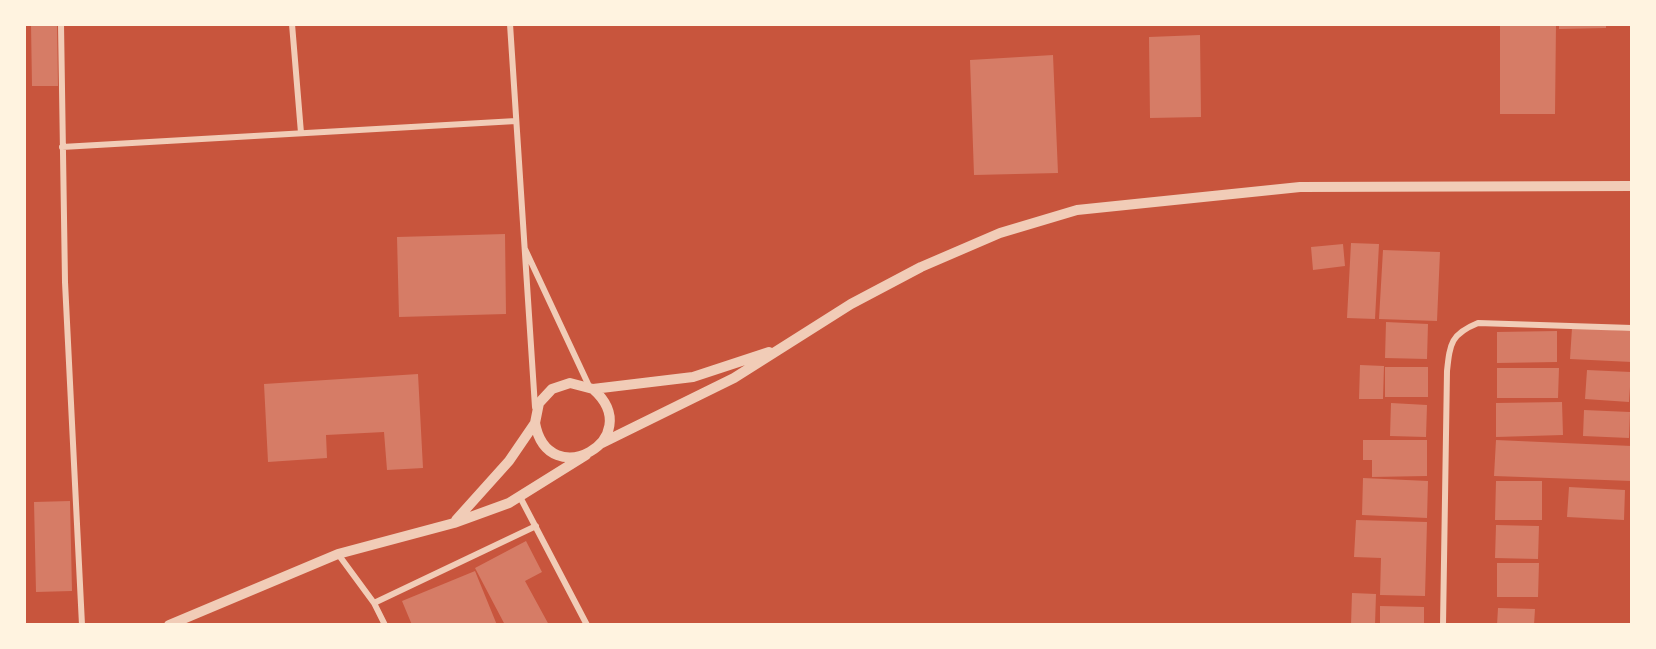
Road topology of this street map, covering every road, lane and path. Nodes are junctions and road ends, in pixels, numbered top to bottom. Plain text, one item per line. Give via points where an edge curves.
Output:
1 (61, 24) edge
2 (292, 24) edge
3 (510, 24) edge
4 (516, 121) junction
5 (301, 133) junction
6 (62, 147) junction
7 (1632, 186) edge
8 (524, 246) junction
9 (1632, 328) edge
10 (790, 345) junction
11 (591, 388) junction
12 (535, 417) junction
13 (602, 443) junction
14 (586, 455) junction
15 (520, 497) junction
16 (454, 523) junction
17 (536, 525) junction
18 (338, 555) junction
19 (374, 603) junction
20 (175, 624) edge
21 (82, 625) edge
22 (385, 625) edge
23 (587, 625) edge
24 (1443, 625) edge

1 - 6 street
2 - 5 street
3 - 4 street
4 - 5 street
4 - 8 street
5 - 6 street
6 - 21 street
7 - 10 street via 1300,187 1077,210 1000,234 921,267 851,304
8 - 11 street
8 - 12 street
9 - 24 street via 1478,323 1461,330 1450,345
10 - 11 street via 693,377
10 - 13 street via 734,378
11 - 12 street via 579,383 561,385 545,395
11 - 13 street via 609,414 610,425
12 - 14 street via 537,432 548,449 566,458
12 - 16 street via 509,461
13 - 14 street
14 - 15 street
15 - 16 street
15 - 17 street
16 - 18 street
17 - 19 street
17 - 23 street
18 - 19 street
18 - 20 street
19 - 22 street

